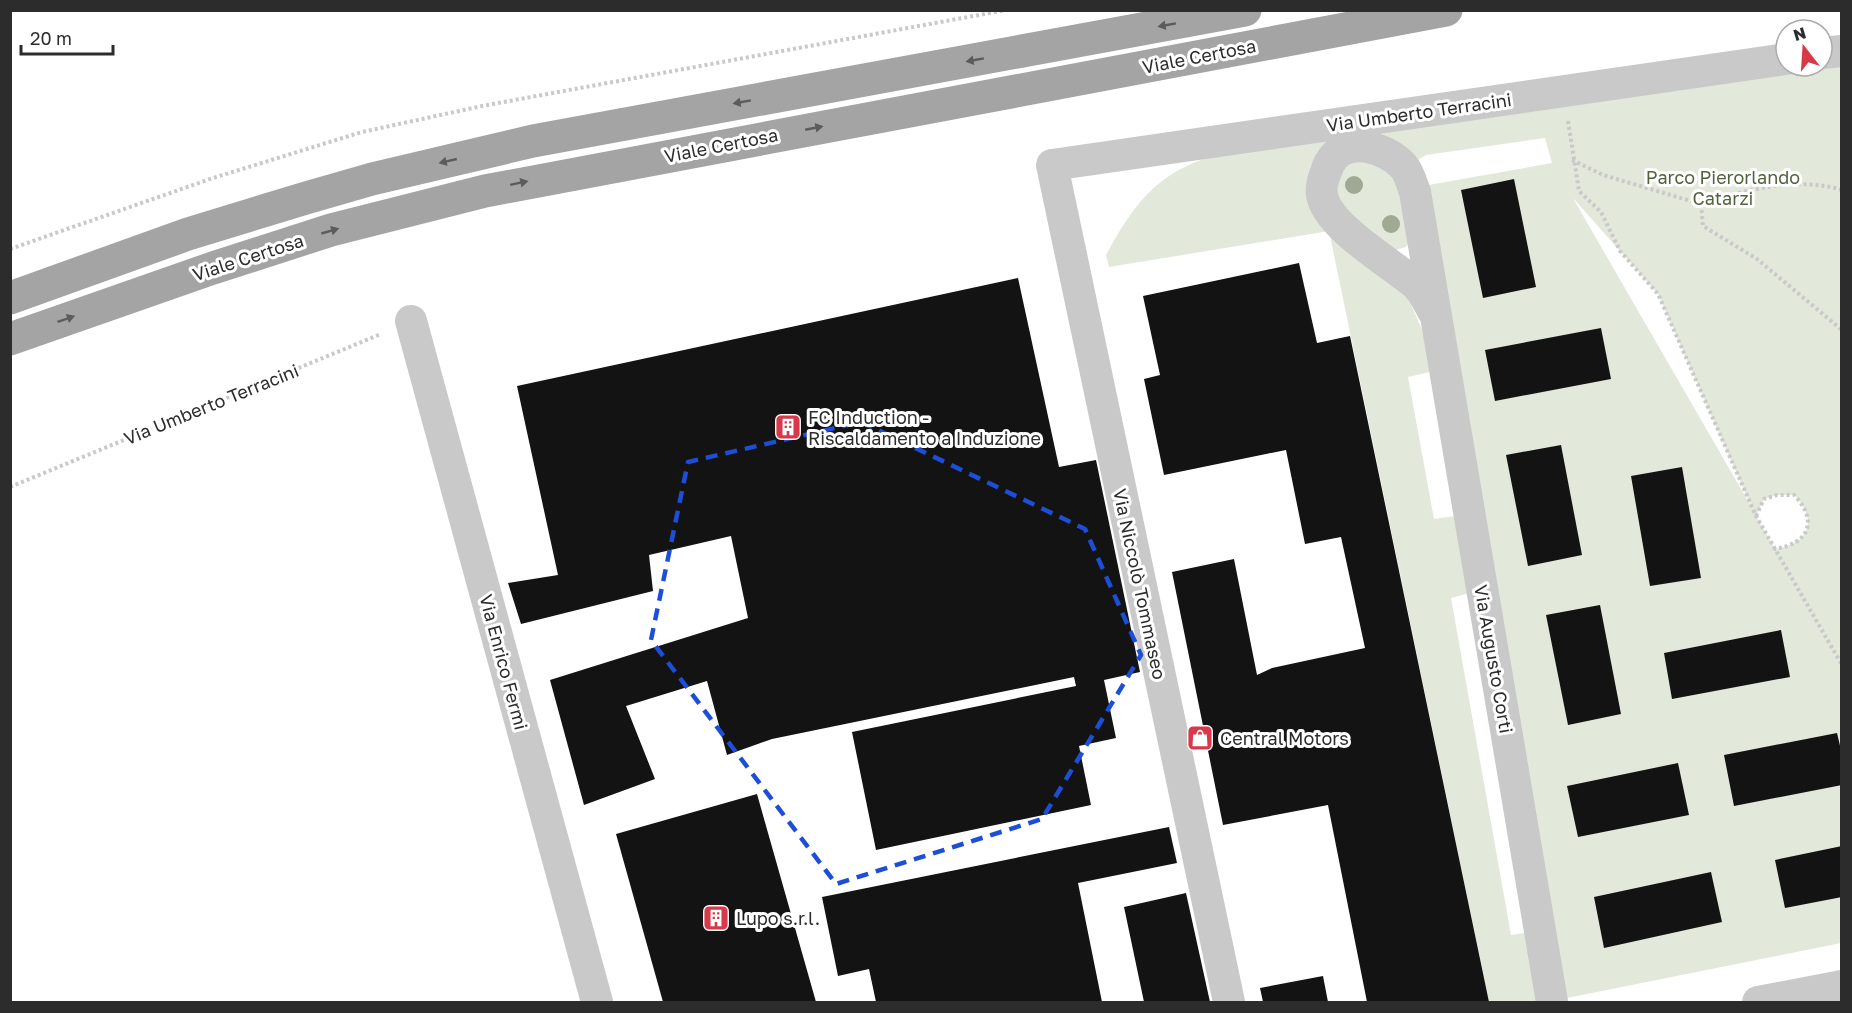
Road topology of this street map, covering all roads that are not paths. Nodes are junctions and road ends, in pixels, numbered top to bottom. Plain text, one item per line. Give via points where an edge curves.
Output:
1 (1245, 10) edge
2 (1446, 10) edge
3 (1774, 61) edge
4 (1052, 165) joint
5 (10, 298) edge
6 (1436, 316) junction
7 (411, 321) road end
8 (10, 339) edge
9 (1842, 986) edge
10 (597, 1002) edge
11 (1229, 1002) edge
12 (1552, 1002) edge
13 (1758, 1002) edge

1 -> 5 main road, Viale Certosa via 516,145 295,201 188,234
8 -> 2 main road, Viale Certosa via 331,230 485,191
3 - 4 street, Via Umberto Terracini
4 - 11 street, Via Niccolò Tommaseo
6 - 6 street, Via Augusto Corti via 1414,192 1406,168 1389,153 1375,148 1357,147 1343,152 1330,162 1322,185 1329,214 1415,283
6 - 12 street, Via Augusto Corti
7 - 10 street, Via Enrico Fermi
9 - 13 street

